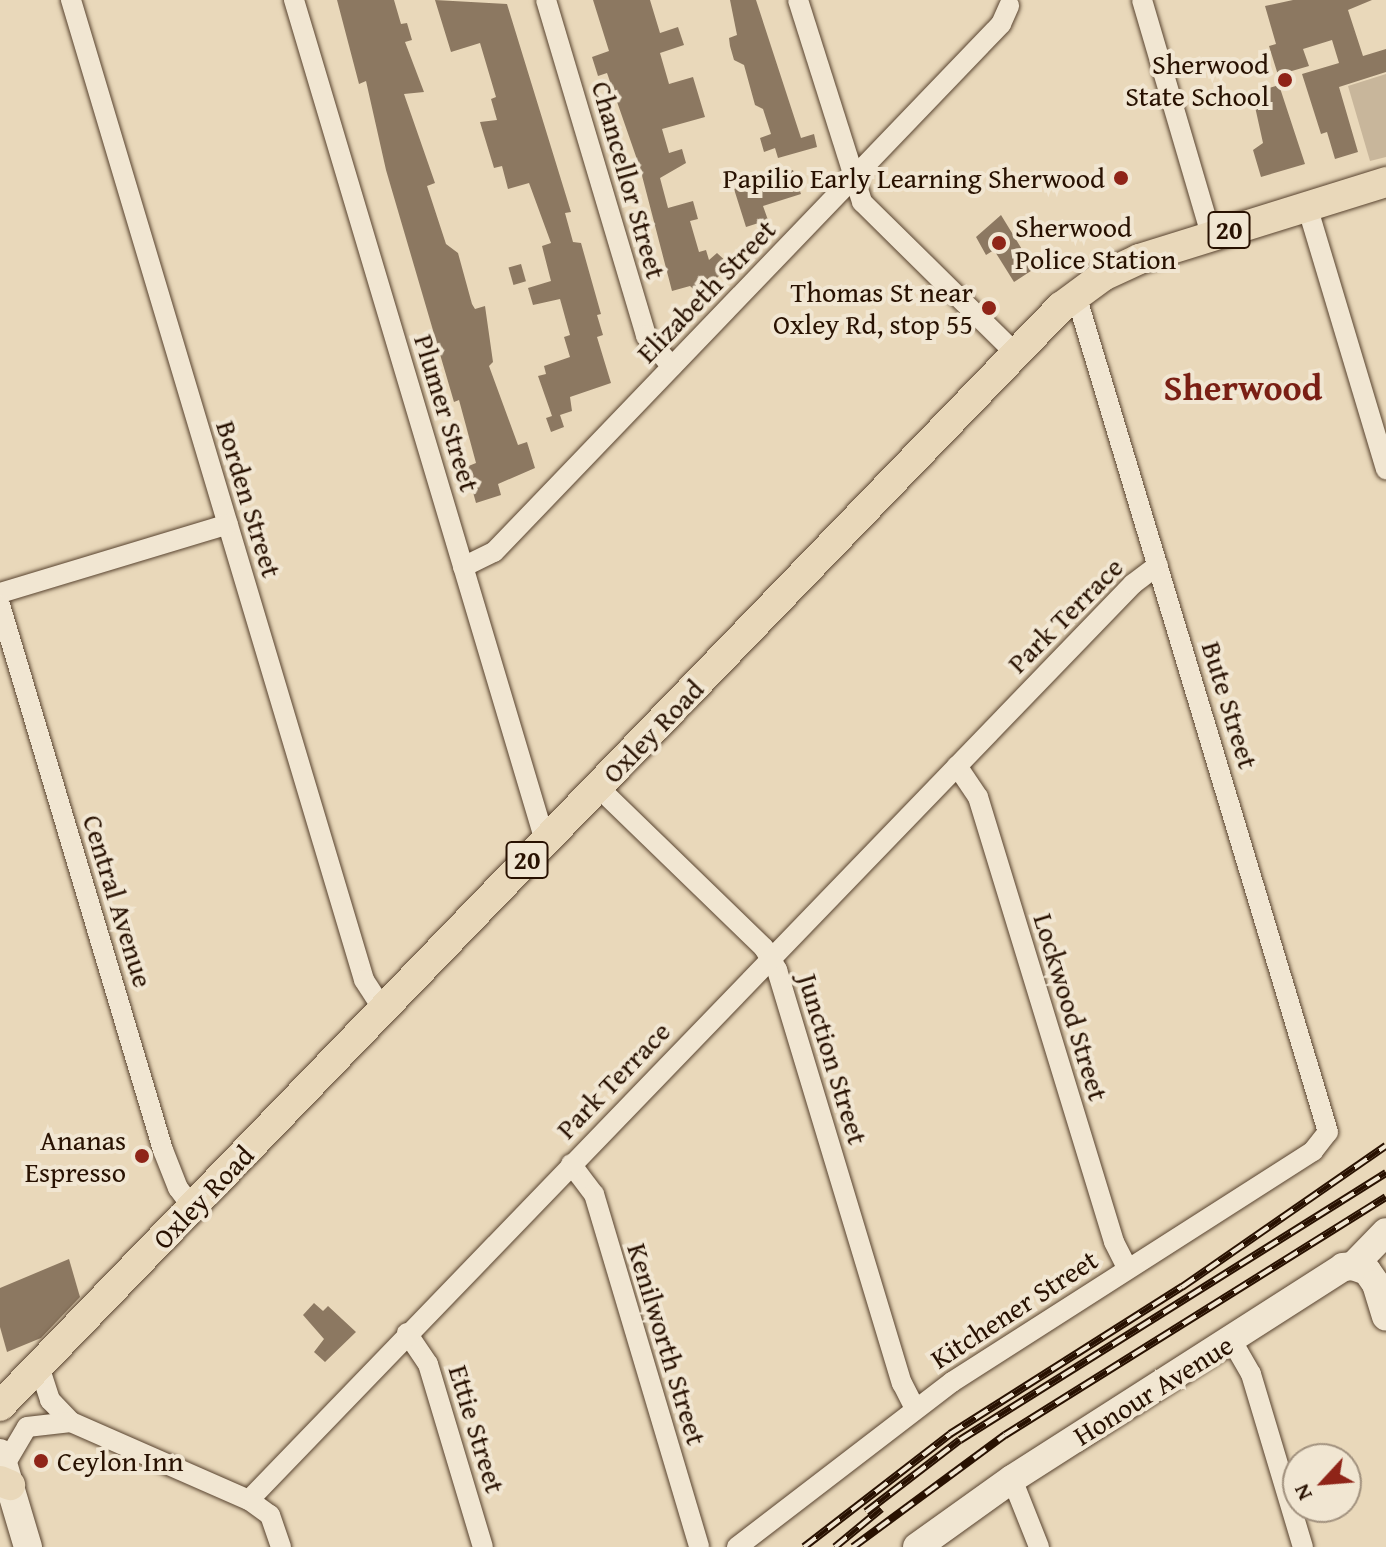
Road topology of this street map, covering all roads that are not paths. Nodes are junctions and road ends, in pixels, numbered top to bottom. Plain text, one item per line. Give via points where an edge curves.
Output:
1 (71, 0) edge
2 (294, 0) edge
3 (546, 0) edge
4 (798, 0) edge
5 (1142, 0) edge
6 (1009, 6) dead end
7 (852, 178) junction
8 (1386, 182) edge
9 (1307, 206) junction
10 (1211, 235) junction
11 (1076, 295) junction
12 (1016, 354) junction
13 (672, 367) junction
14 (1386, 469) edge
15 (228, 524) junction
16 (1158, 565) junction
17 (463, 567) junction
18 (0, 593) edge
19 (0, 605) edge
20 (957, 766) junction
21 (598, 787) junction
22 (545, 841) junction
23 (770, 959) junction
24 (383, 1009) junction
25 (1328, 1132) joint
26 (571, 1164) junction
27 (193, 1208) junction
28 (1386, 1232) edge
29 (1353, 1266) junction
30 (1127, 1268) junction
31 (1386, 1316) edge
32 (407, 1333) junction
33 (1232, 1341) junction
34 (39, 1366) junction
35 (0, 1406) edge
36 (915, 1409) junction
37 (71, 1422) junction
38 (3, 1471) edge
39 (1012, 1479) junction
40 (249, 1500) junction
41 (28, 1547) edge
42 (281, 1547) edge
43 (483, 1547) edge
44 (699, 1547) edge
45 (737, 1547) edge
46 (917, 1547) edge
47 (1039, 1547) edge
48 (1303, 1547) edge

1 - 15 street, Borden Street
2 - 17 street, Plumer Street
3 - 13 street, Chancellor Street via 646,336
4 - 7 street
5 - 10 street
6 - 7 street, Elizabeth Street via 1001,24
7 - 12 street via 876,220
7 - 13 street, Elizabeth Street
8 - 9 main road, Oxley Road / 20
9 - 10 main road, Oxley Road / 20
9 - 14 street
10 - 11 main road, Oxley Road / 20 via 1127,264
11 - 12 main road, Oxley Road / 20
11 - 16 street, Bute Street
12 - 21 main road, Oxley Road / 20
13 - 17 street, Elizabeth Street via 494,552
15 - 18 street
15 - 24 street, Borden Street via 364,980
16 - 20 street, Park Terrace via 1133,584
16 - 25 street, Bute Street
17 - 22 street, Plumer Street
19 - 27 street, Central Avenue via 163,1150 178,1188
20 - 23 street, Park Terrace
20 - 30 street, Lockwood Street via 978,797 1114,1242
21 - 22 main road, Oxley Road / 20
21 - 23 street, Junction Street
22 - 24 main road, Oxley Road / 20
23 - 26 street, Park Terrace
23 - 36 street, Junction Street via 902,1383
24 - 27 main road, Oxley Road / 20
25 - 30 street, Kitchener Street via 1320,1146
26 - 32 street, Park Terrace
26 - 44 street, Kenilworth Street via 594,1194
27 - 34 main road, Oxley Road / 20
28 - 29 street, Honour Avenue
29 - 31 street via 1367,1271 1376,1284
29 - 33 street, Honour Avenue via 1343,1267
30 - 36 street, Kitchener Street
32 - 40 street, Park Terrace
32 - 43 street, Ettie Street via 428,1364
33 - 39 street, Honour Avenue
33 - 48 street via 1251,1374
34 - 35 main road, Oxley Road / 20
34 - 37 street via 50,1400
36 - 45 street, Kitchener Street
37 - 38 street via 27,1427
37 - 40 street
38 - 41 street
39 - 46 street, Honour Avenue
39 - 47 street
40 - 42 street via 270,1515

